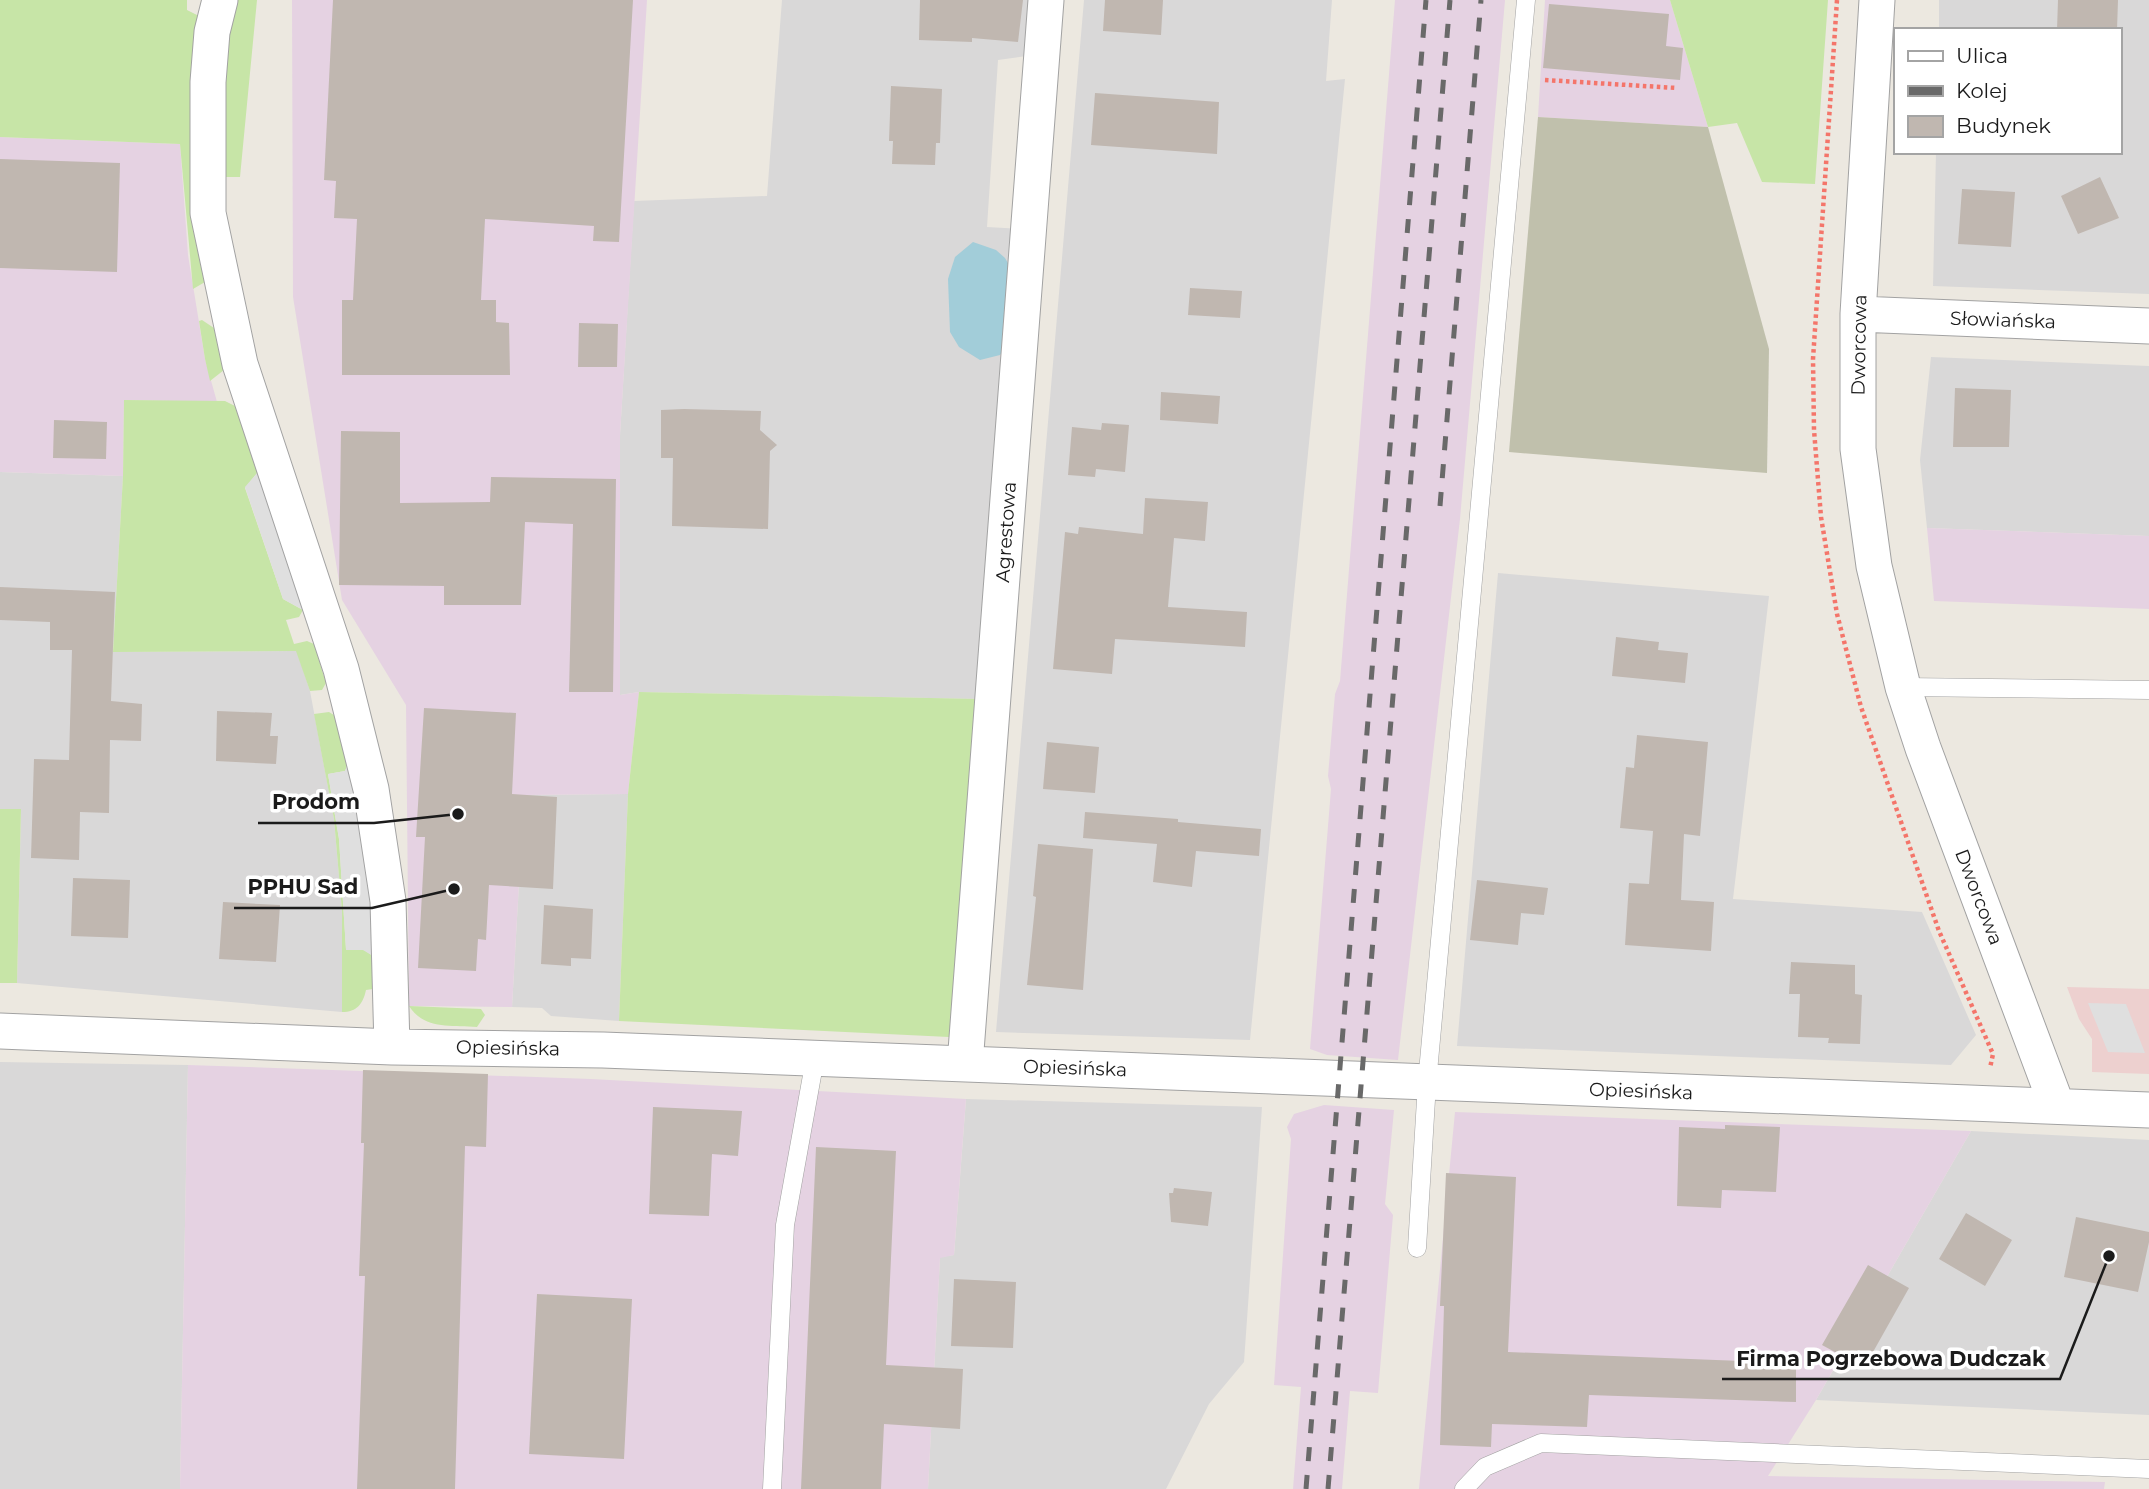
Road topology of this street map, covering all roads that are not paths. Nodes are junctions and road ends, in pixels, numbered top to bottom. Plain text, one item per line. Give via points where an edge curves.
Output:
1 (220, 0) edge
2 (1046, 0) edge
3 (1526, 0) edge
4 (1877, 0) edge
5 (1858, 314) junction
6 (2149, 326) edge
7 (1903, 687) junction
8 (2149, 690) edge
9 (0, 1031) edge
10 (392, 1046) junction
11 (815, 1059) junction
12 (965, 1063) junction
13 (1427, 1083) junction
14 (2057, 1106) junction
15 (2149, 1110) edge
16 (1417, 1248) dead end
17 (2149, 1469) edge
18 (772, 1489) edge
19 (1464, 1489) edge

1 - 10 street via 208,82 208,213 240,364 341,669 370,789 388,901
2 - 12 street, Agrestowa
3 - 13 lane
4 - 5 street, Dworcowa
5 - 6 street, Słowiańska
5 - 7 street, Dworcowa via 1858,449 1874,566
7 - 8 lane
7 - 14 street, Dworcowa
9 - 10 street, Opiesińska
10 - 11 street, Opiesińska
11 - 12 street, Opiesińska
11 - 18 lane via 785,1225
12 - 13 street, Opiesińska
13 - 14 street, Opiesińska
13 - 16 lane
14 - 15 street, Opiesińska
17 - 19 lane via 1541,1443 1485,1467

